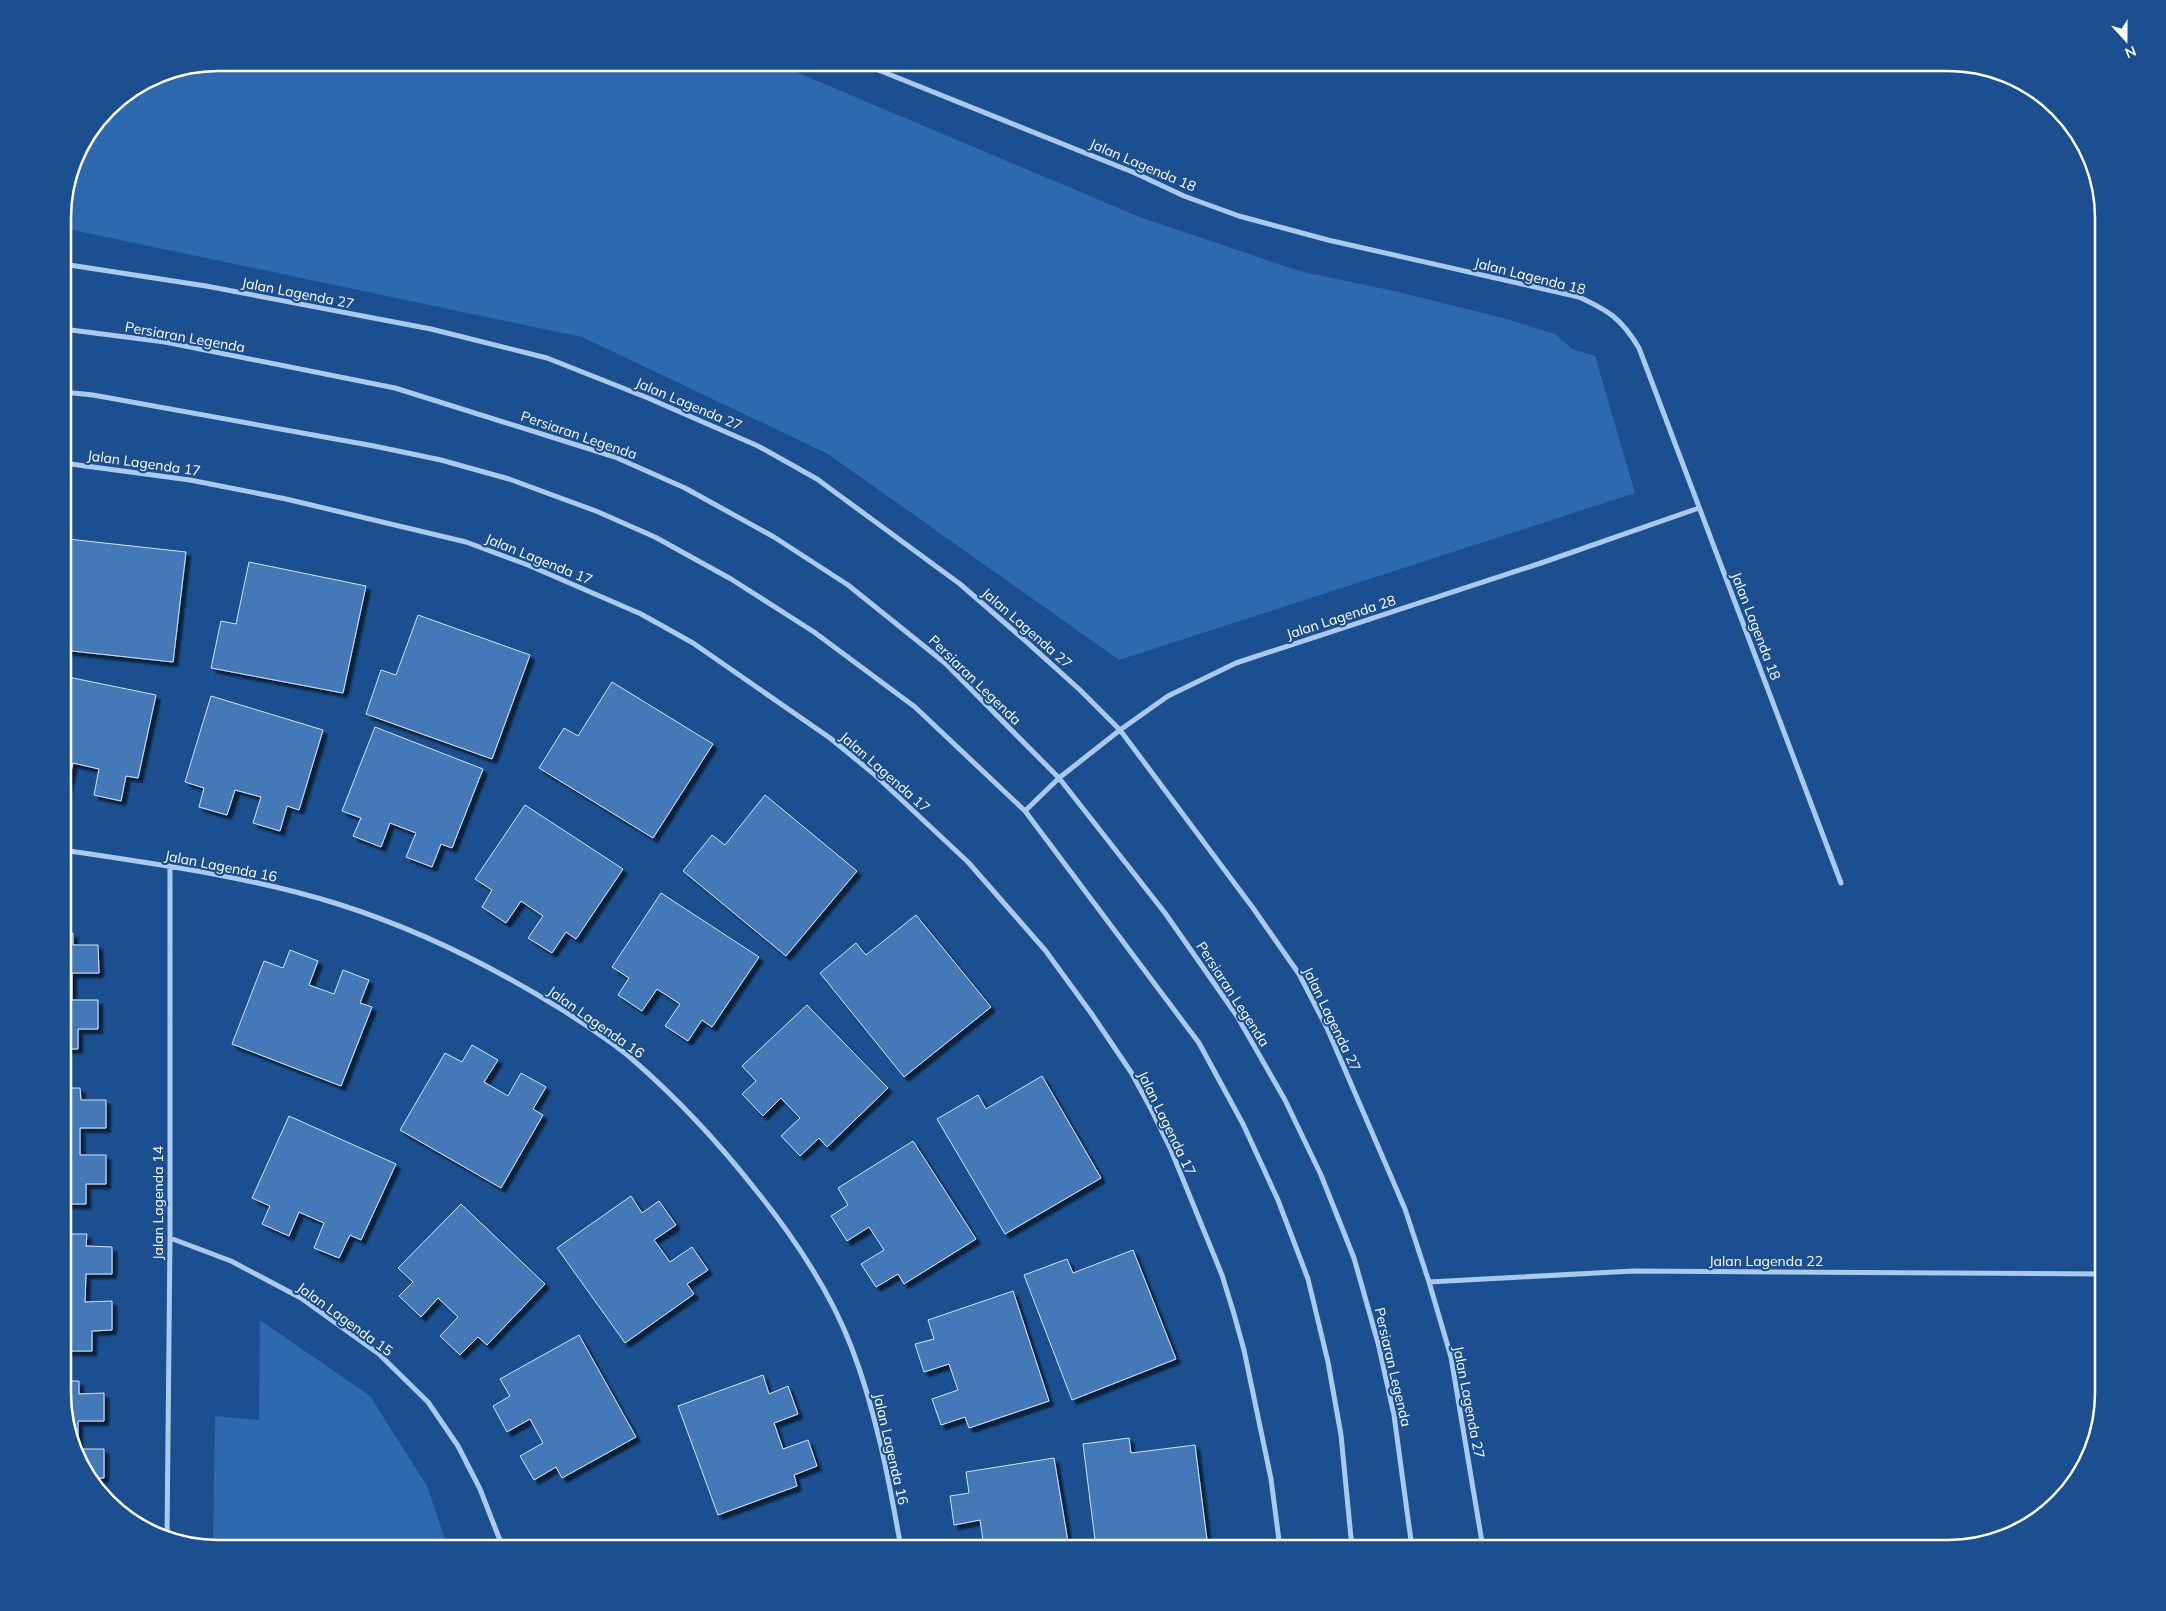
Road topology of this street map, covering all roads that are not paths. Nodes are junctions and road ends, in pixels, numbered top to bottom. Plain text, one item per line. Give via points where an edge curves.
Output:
1 (885, 72) edge
2 (72, 265) edge
3 (72, 330) edge
4 (72, 393) edge
5 (72, 464) edge
6 (1699, 508) junction
7 (1120, 730) junction
8 (1059, 778) junction
9 (1025, 811) junction
10 (72, 851) edge
11 (170, 866) junction
12 (1841, 882) dead end
13 (170, 1238) junction
14 (2095, 1274) edge
15 (1429, 1282) junction
16 (167, 1530) edge
17 (500, 1540) edge
18 (898, 1540) edge
19 (1279, 1540) edge
20 (1351, 1540) edge
21 (1411, 1540) edge
22 (1483, 1540) edge

1 - 6 street, Jalan Lagenda 18 via 1240,216 1328,240 1579,298 1607,311 1628,329 1639,348
2 - 7 street, Jalan Lagenda 27 via 206,286 430,329 547,358 750,442 817,479 960,584 1080,690
3 - 8 street, Persiaran Legenda via 165,342 395,388 616,457 659,476 774,537 848,585 945,663
4 - 9 street via 422,456 509,479 596,511 655,537 732,579 814,632 915,707
5 - 19 street, Jalan Lagenda 17 via 190,480 286,499 466,542 528,565 641,614 693,643 830,738 874,774 968,862 1045,950 1091,1013 1150,1107 1222,1275 1234,1314 1271,1479
6 - 7 street, Jalan Lagenda 28 via 1236,663 1168,696
6 - 12 street, Jalan Lagenda 18
7 - 8 street, Jalan Lagenda 28
7 - 15 street, Jalan Lagenda 27 via 1299,974 1327,1028 1405,1209
8 - 9 street, Jalan Lagenda 28
8 - 21 street, Persiaran Legenda via 1165,913 1237,1016 1285,1100 1321,1175 1354,1258 1378,1343 1394,1415
9 - 20 street via 1199,1043 1243,1124 1278,1200 1308,1279 1328,1362 1341,1435
10 - 11 street, Jalan Lagenda 16
11 - 13 street, Jalan Lagenda 14
11 - 18 street, Jalan Lagenda 16 via 256,882 339,904 398,926 492,969 577,1019 630,1057 733,1161 779,1219 818,1278 850,1344 874,1414
13 - 16 street, Jalan Lagenda 14
13 - 17 street, Jalan Lagenda 15 via 231,1261 301,1298 379,1354 428,1402 458,1446 480,1489
14 - 15 street, Jalan Lagenda 22 via 1633,1272
15 - 22 street, Jalan Lagenda 27 via 1451,1357

